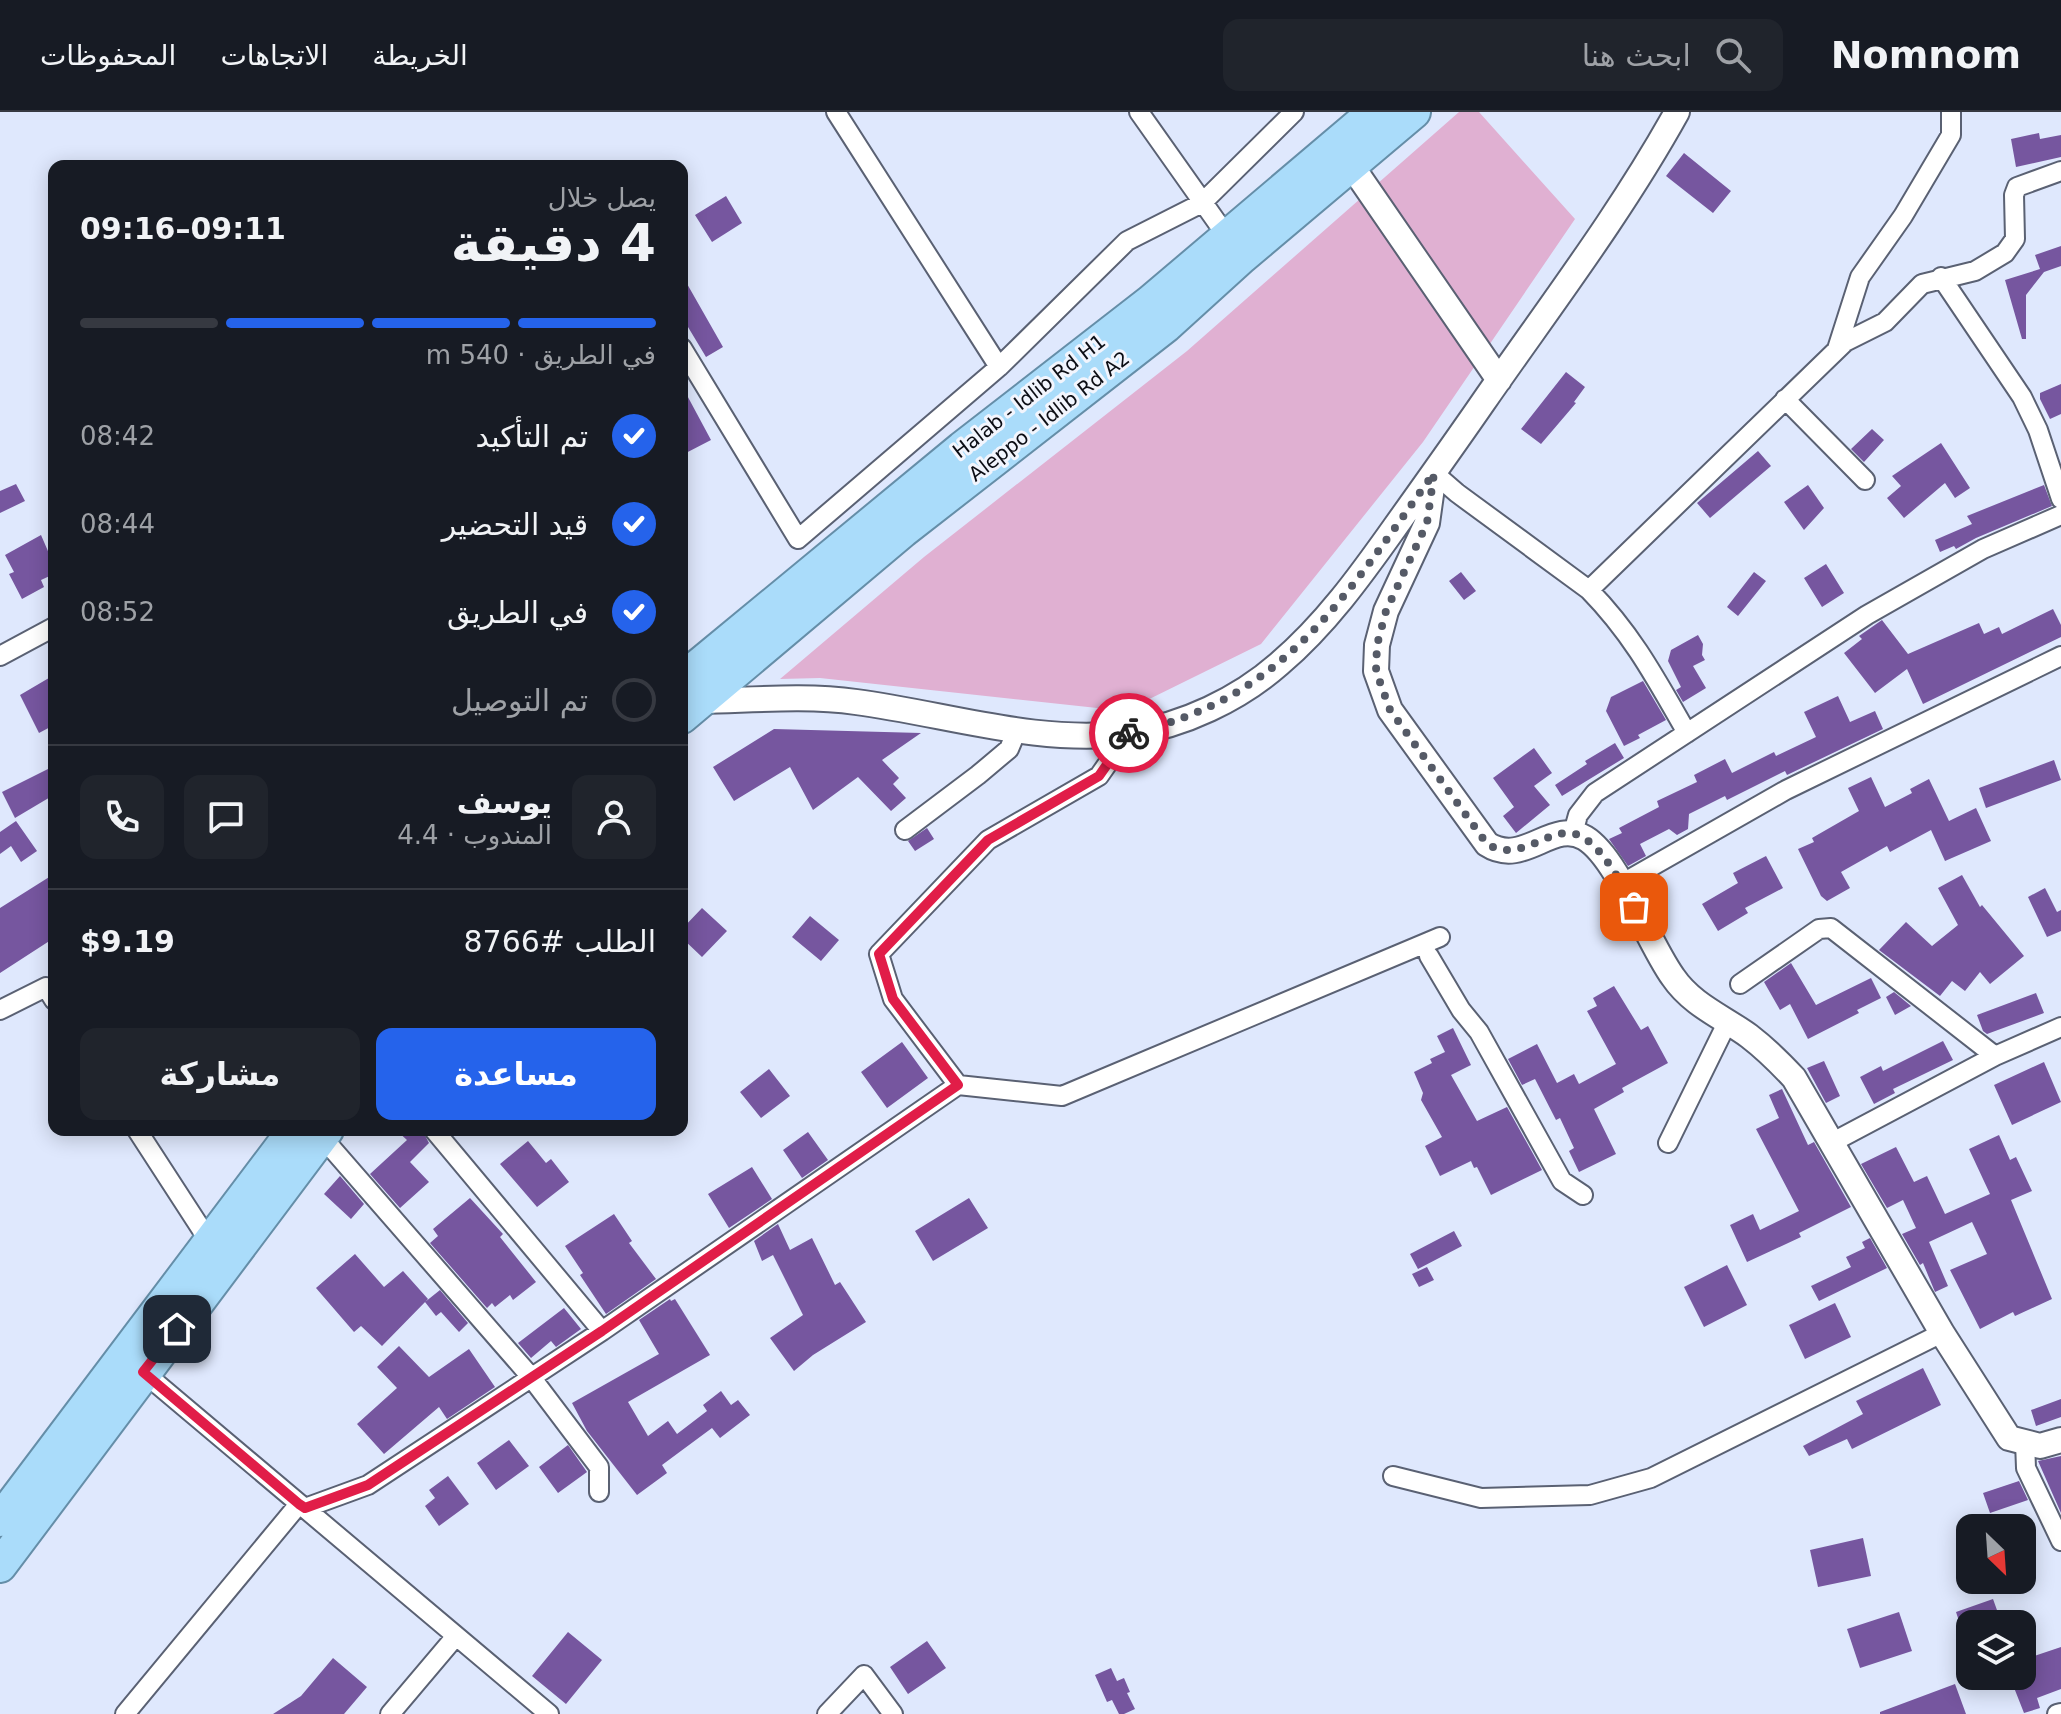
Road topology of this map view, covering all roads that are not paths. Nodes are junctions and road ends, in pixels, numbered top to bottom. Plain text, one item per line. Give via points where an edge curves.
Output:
1 (836, 112) edge
2 (1139, 112) edge
3 (1294, 112) edge
4 (1374, 112) edge
5 (1414, 112) edge
6 (1677, 112) edge
7 (1951, 112) edge
8 (1351, 165) junction
9 (2061, 171) edge
10 (1202, 203) junction
11 (1226, 235) junction
12 (1941, 277) junction
13 (1837, 349) junction
14 (688, 358) edge
15 (999, 367) junction
16 (1499, 380) junction
17 (1785, 399) junction
18 (1434, 473) junction
19 (1865, 480) dead end
20 (2061, 499) edge
21 (2061, 515) edge
22 (1589, 590) junction
23 (48, 630) edge
24 (0, 656) edge
25 (2061, 656) edge
26 (689, 699) edge
27 (1017, 730) junction
28 (1129, 733) junction
29 (1687, 733) junction
30 (905, 830) dead end
31 (1573, 833) junction
32 (1621, 884) junction
33 (1440, 937) dead end
34 (1429, 956) dead end
35 (1740, 984) dead end
36 (48, 990) edge
37 (0, 1010) edge
38 (1727, 1023) junction
39 (2061, 1027) edge
40 (1995, 1056) junction
41 (958, 1085) junction
42 (141, 1136) edge
43 (310, 1136) edge
44 (311, 1136) edge
45 (318, 1136) edge
46 (439, 1136) edge
47 (1668, 1143) dead end
48 (1831, 1143) junction
49 (1583, 1195) dead end
50 (209, 1241) junction
51 (602, 1331) junction
52 (1942, 1333) junction
53 (143, 1372) junction
54 (531, 1377) junction
55 (2061, 1440) edge
56 (2025, 1442) junction
57 (1393, 1476) dead end
58 (599, 1492) dead end
59 (302, 1506) junction
60 (0, 1520) edge
61 (2061, 1541) edge
62 (0, 1566) edge
63 (456, 1636) junction
64 (125, 1714) edge
65 (390, 1714) edge
66 (549, 1714) edge
67 (827, 1714) edge
68 (893, 1714) edge

1 - 15 street
2 - 10 street
3 - 10 street
4 - 11 highway, Halab - Idlib Rd H1
5 - 8 highway, Aleppo - Idlib Rd A2
6 - 16 street
7 - 13 street via 1951,135 1860,277
8 - 16 street
8 - 26 highway, Aleppo - Idlib Rd A2 via 1166,326
9 - 12 street via 2017,187 2015,239 2005,253 1975,271
10 - 11 street
10 - 15 street via 1127,241
11 - 26 highway, Halab - Idlib Rd H1 via 1150,302 962,448
12 - 13 street via 1922,284 1885,322
12 - 20 street via 2022,397
13 - 17 street
14 - 15 street via 798,539
16 - 18 street
17 - 19 street
17 - 22 street
18 - 22 street
18 - 28 street via 1364,570 1279,664 1222,702
18 - 31 street via 1427,523 1386,611 1377,645 1380,686 1390,710 1487,844 1517,851
21 - 29 street via 1983,549 1867,615
22 - 29 street via 1640,649
23 - 24 street
25 - 32 street via 1786,790
26 - 27 street via 852,701
27 - 28 street
27 - 30 street via 1009,749
28 - 41 street via 1099,776 988,840 879,954 893,999
29 - 31 street via 1595,793 1578,815
31 - 32 street via 1586,838
32 - 38 street via 1673,978
33 - 41 street via 1062,1096
34 - 49 street via 1479,1032 1562,1181
35 - 40 street via 1819,929 1831,928
36 - 37 street
38 - 47 street
38 - 48 street via 1775,1057 1794,1078
39 - 40 street
40 - 48 street
41 - 51 street
42 - 50 street
43 - 50 highway
44 - 53 highway
45 - 54 street
46 - 51 street
48 - 52 street
50 - 60 highway
51 - 54 street
52 - 56 street via 2009,1438
52 - 57 street via 1651,1478 1590,1495 1481,1498
53 - 59 street
53 - 62 highway
54 - 58 street via 599,1467
54 - 59 street via 368,1485
55 - 56 street via 2040,1446
56 - 61 street via 2026,1468
59 - 63 street
59 - 64 street
63 - 65 street
63 - 66 street
67 - 68 street via 864,1675

